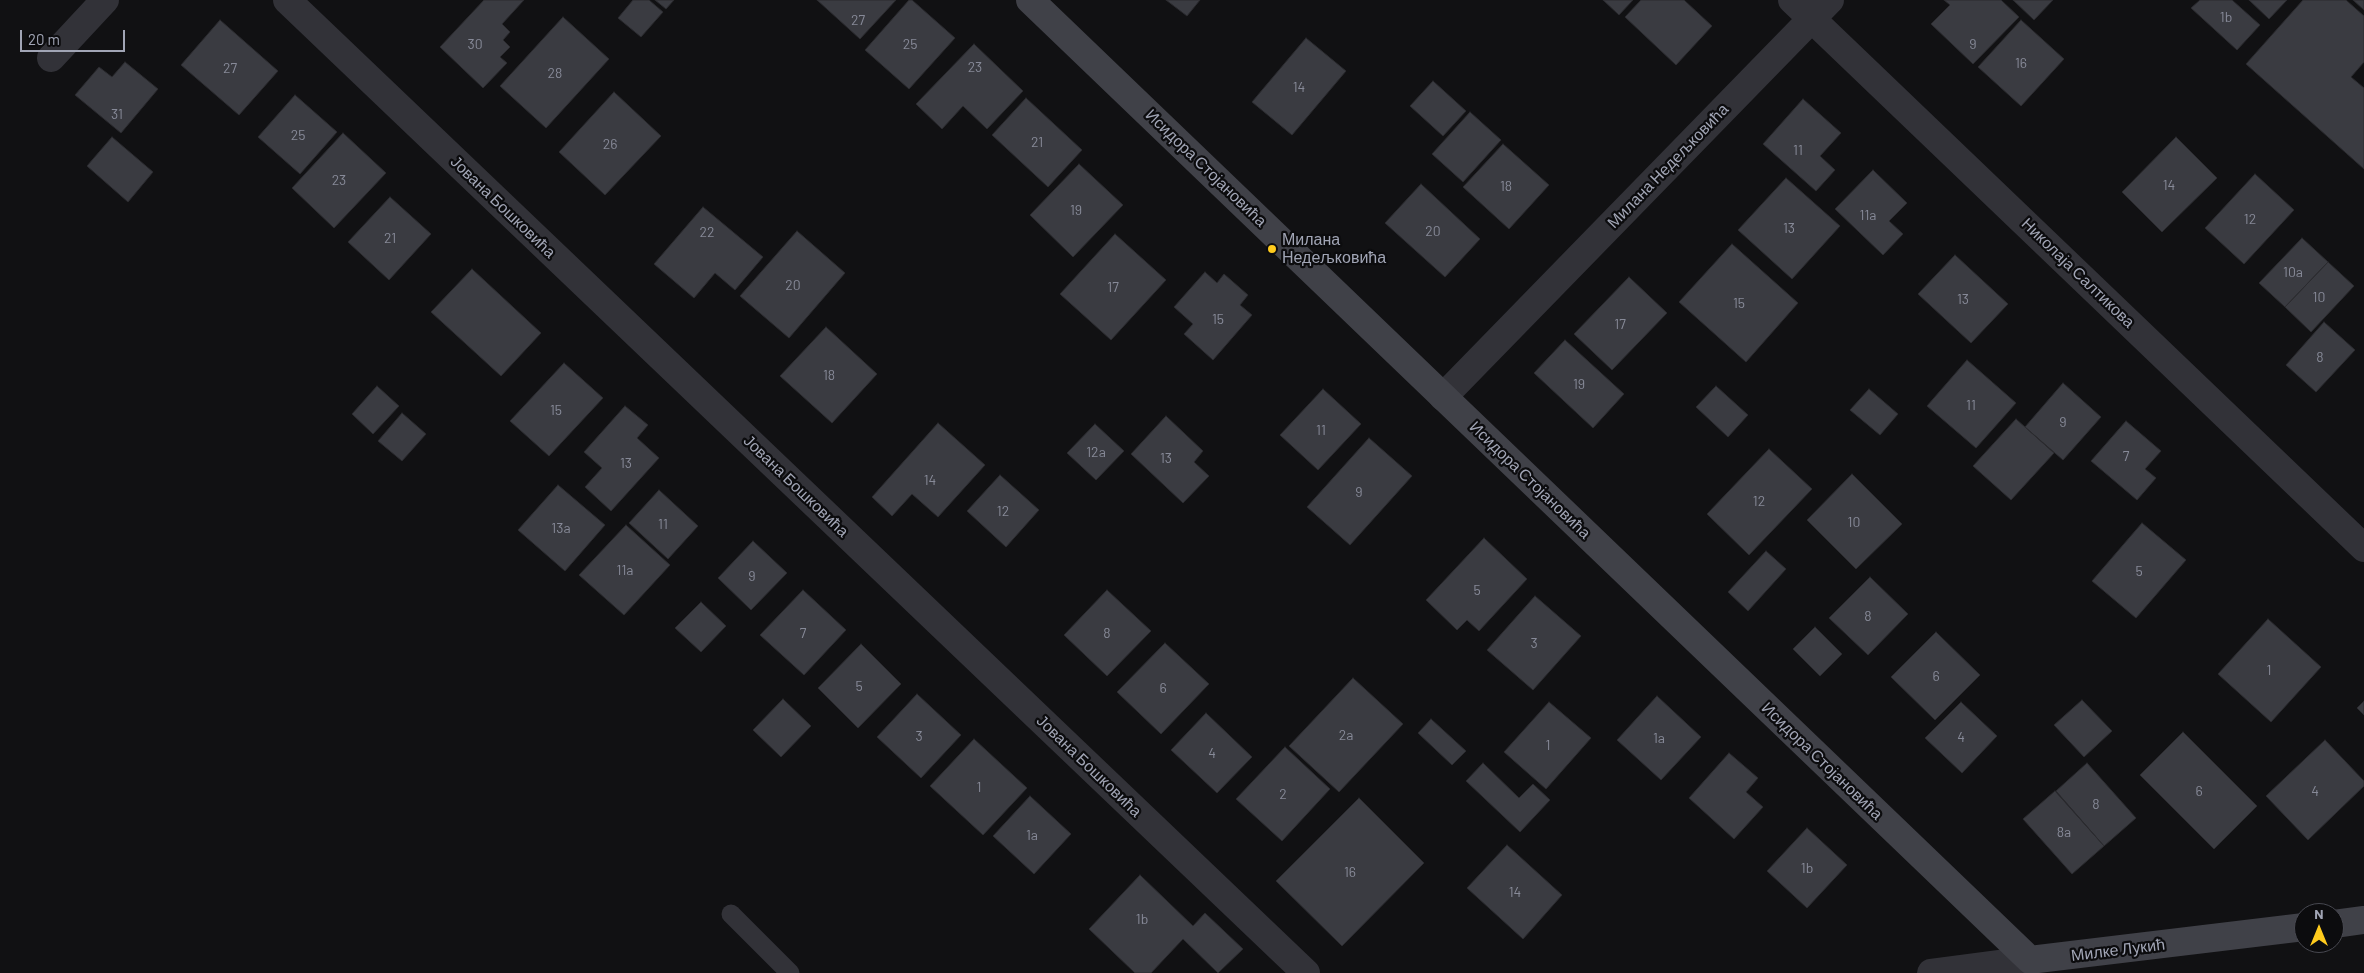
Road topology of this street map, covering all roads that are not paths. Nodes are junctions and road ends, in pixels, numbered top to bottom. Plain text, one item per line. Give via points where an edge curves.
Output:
1 (105, 0) edge
2 (287, 0) edge
3 (1030, 0) edge
4 (1792, 0) edge
5 (1830, 0) edge
6 (1812, 19) junction
7 (51, 58) dead end
8 (1443, 397) junction
9 (2364, 548) edge
10 (731, 914) dead end
11 (2364, 920) edge
12 (2344, 923) edge
13 (2294, 928) edge
14 (2030, 960) junction
15 (790, 973) edge
16 (1306, 973) edge
17 (1931, 973) edge

1 - 7 street
2 - 16 street, Јована Бошковића
3 - 8 street, Исидора Стојановића
4 - 6 street, Николаја Салтикова
5 - 6 street, Милана Недељковића
6 - 8 street, Милана Недељковића
6 - 9 street, Николаја Салтикова
8 - 14 street, Исидора Стојановића
10 - 15 lane
11 - 12 street
13 - 14 street, Милке Лукић
14 - 17 street, Милке Лукић

